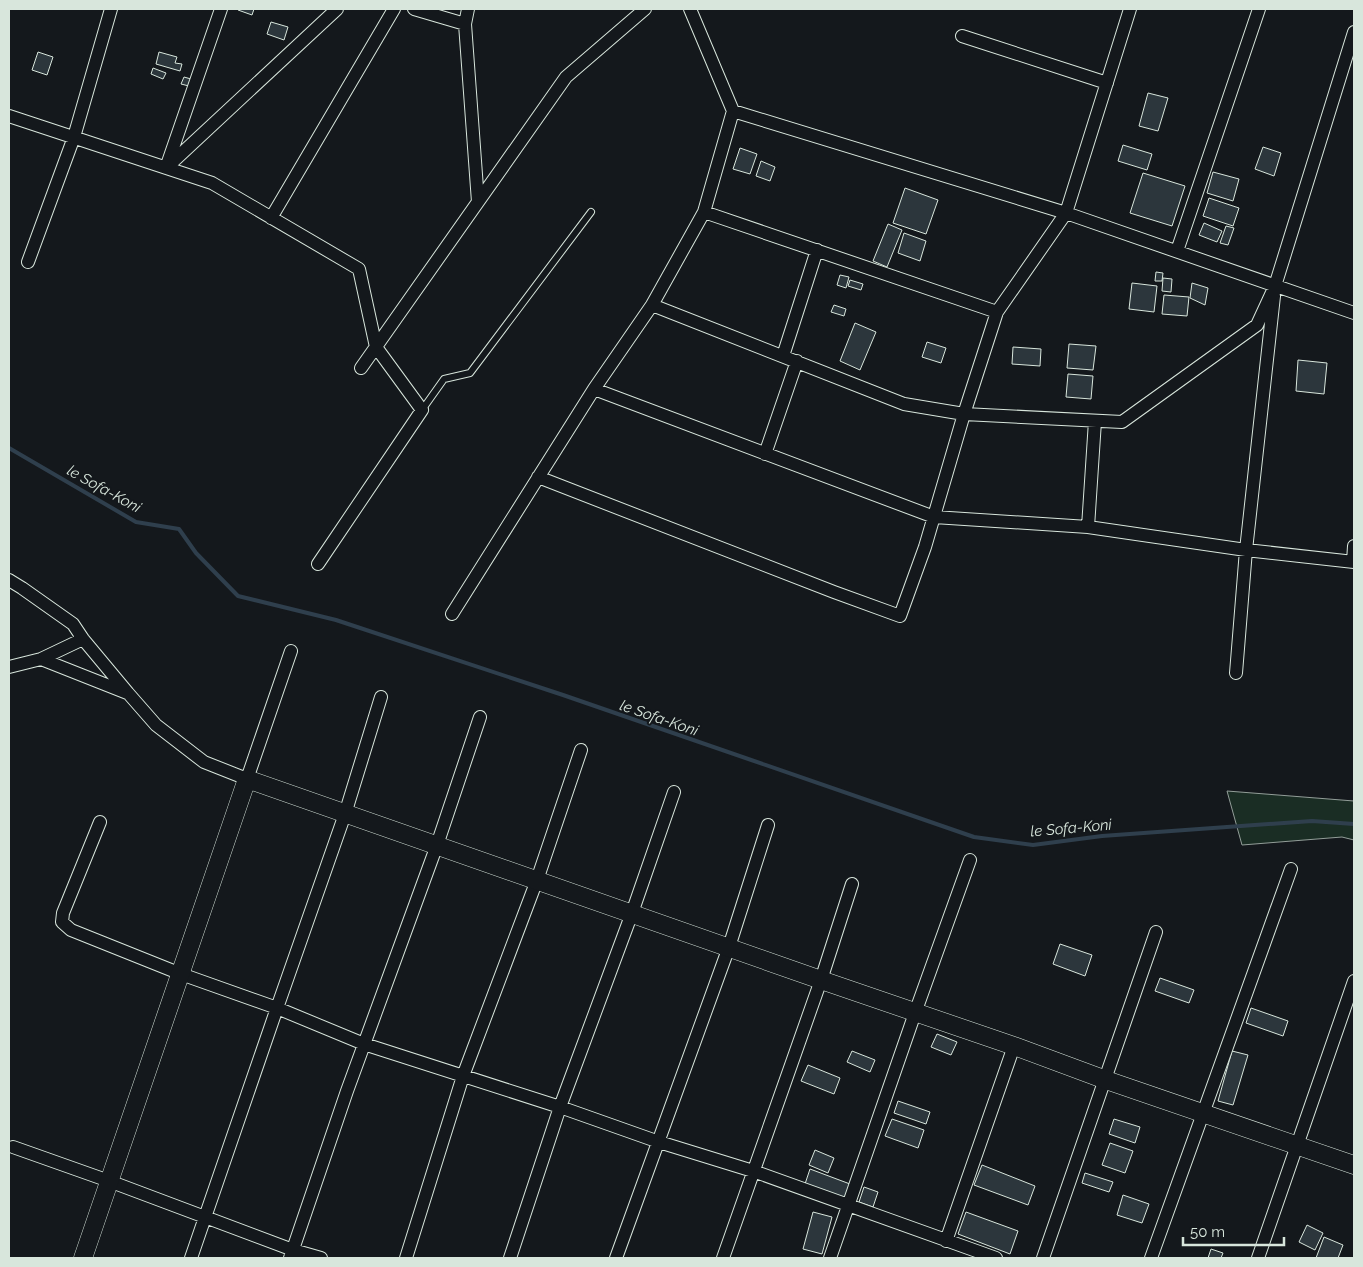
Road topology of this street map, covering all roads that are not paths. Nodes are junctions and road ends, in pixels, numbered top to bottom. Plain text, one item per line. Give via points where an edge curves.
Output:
1 (111, 9) edge
2 (222, 9) edge
3 (337, 9) edge
4 (394, 9) edge
5 (414, 9) edge
6 (468, 9) edge
7 (645, 9) edge
8 (690, 9) edge
9 (1130, 9) edge
10 (1259, 9) edge
11 (465, 24) junction
12 (1354, 32) edge
13 (962, 36) dead end
14 (1107, 82) junction
15 (733, 111) junction
16 (9, 116) edge
17 (74, 138) junction
18 (166, 168) junction
19 (478, 202) junction
20 (592, 212) dead end
21 (704, 212) junction
22 (1066, 213) junction
23 (271, 218) junction
24 (817, 250) junction
25 (1177, 251) junction
26 (28, 262) dead end
27 (1275, 286) junction
28 (652, 304) junction
29 (997, 312) junction
30 (1354, 313) edge
31 (376, 347) junction
32 (783, 356) junction
33 (797, 361) junction
34 (361, 368) dead end
35 (594, 389) junction
36 (422, 410) junction
37 (964, 414) junction
38 (1094, 421) junction
39 (765, 454) junction
40 (538, 477) junction
41 (934, 517) junction
42 (1088, 527) junction
43 (1354, 546) edge
44 (1246, 550) junction
45 (1353, 562) edge
46 (318, 564) dead end
47 (9, 580) edge
48 (452, 614) dead end
49 (83, 639) junction
50 (291, 651) dead end
51 (41, 659) junction
52 (9, 667) edge
53 (1236, 674) dead end
54 (128, 693) junction
55 (381, 697) dead end
56 (480, 717) dead end
57 (581, 750) dead end
58 (247, 779) junction
59 (674, 792) dead end
60 (345, 814) junction
61 (100, 822) dead end
62 (768, 825) dead end
63 (437, 846) junction
64 (970, 860) dead end
65 (1291, 869) dead end
66 (538, 880) junction
67 (852, 884) dead end
68 (632, 913) junction
69 (1156, 932) dead end
70 (729, 947) junction
71 (180, 974) junction
72 (821, 980) junction
73 (1354, 981) edge
74 (277, 1008) junction
75 (915, 1013) junction
76 (364, 1044) junction
77 (1014, 1046) junction
78 (463, 1076) junction
79 (1106, 1080) junction
80 (560, 1108) junction
81 (1204, 1113) junction
82 (659, 1142) junction
83 (1297, 1144) junction
84 (13, 1147) dead end
85 (1354, 1165) edge
86 (753, 1171) junction
87 (110, 1181) junction
88 (849, 1206) junction
89 (205, 1217) junction
90 (946, 1241) junction
91 (292, 1254) edge
92 (83, 1258) edge
93 (191, 1258) edge
94 (321, 1258) edge
95 (406, 1258) edge
96 (510, 1258) edge
97 (616, 1258) edge
98 (723, 1258) edge
99 (830, 1258) edge
100 (996, 1258) edge
101 (1043, 1258) edge
102 (1151, 1258) edge
103 (1258, 1258) edge

1 - 17 street
2 - 18 street
3 - 18 street
4 - 23 street
5 - 11 street
6 - 11 street
7 - 19 street via 566,76
8 - 15 street
9 - 14 street
10 - 25 street
11 - 19 street
12 - 27 street
13 - 14 street
14 - 22 street
15 - 21 street
15 - 22 street
16 - 17 street
17 - 18 street
17 - 26 street
18 - 23 street via 212,183
19 - 31 street
20 - 36 lane via 470,373 444,379
21 - 24 street
21 - 28 street
22 - 25 street
22 - 29 street
23 - 31 street via 359,270
24 - 29 street
24 - 32 street
25 - 27 street
27 - 30 street
27 - 38 street via 1257,325 1122,422
27 - 44 street
28 - 32 street
28 - 35 street
29 - 37 street
31 - 34 street
31 - 36 street
32 - 33 street
33 - 37 street via 904,404
33 - 39 street
35 - 39 street
35 - 40 street
36 - 46 street
37 - 38 street
37 - 41 street
38 - 42 street
39 - 41 street
40 - 41 street via 900,616
40 - 48 street
41 - 42 street
42 - 44 street
43 - 45 street
44 - 45 street
44 - 53 street
47 - 49 street via 73,624
49 - 51 street
49 - 54 street
50 - 58 street
51 - 52 street
51 - 54 street
54 - 58 street via 156,725 204,762
55 - 60 street
56 - 63 street
57 - 66 street
58 - 60 street
58 - 71 street
59 - 68 street
60 - 63 street
60 - 74 street
61 - 71 street via 62,922 71,930
62 - 70 street
63 - 66 street
63 - 76 street
64 - 75 street
65 - 81 street
66 - 68 street
66 - 78 street
67 - 72 street
68 - 70 street
68 - 80 street
69 - 79 street
70 - 72 street
70 - 82 street
71 - 74 street
71 - 87 street
72 - 75 street
72 - 86 street
73 - 83 street
74 - 76 street
74 - 89 street
75 - 77 street
75 - 88 street
76 - 78 street
76 - 91 street
77 - 79 street
77 - 90 street
78 - 80 street
78 - 95 street
79 - 81 street
79 - 101 street
80 - 82 street
80 - 96 street
81 - 83 street
81 - 102 street
82 - 86 street
82 - 97 street
83 - 85 street
83 - 103 street
84 - 87 street
86 - 88 street
86 - 98 street
87 - 89 street
87 - 92 street
88 - 90 street
88 - 99 street
89 - 91 street
89 - 93 street
90 - 100 street
91 - 94 street

